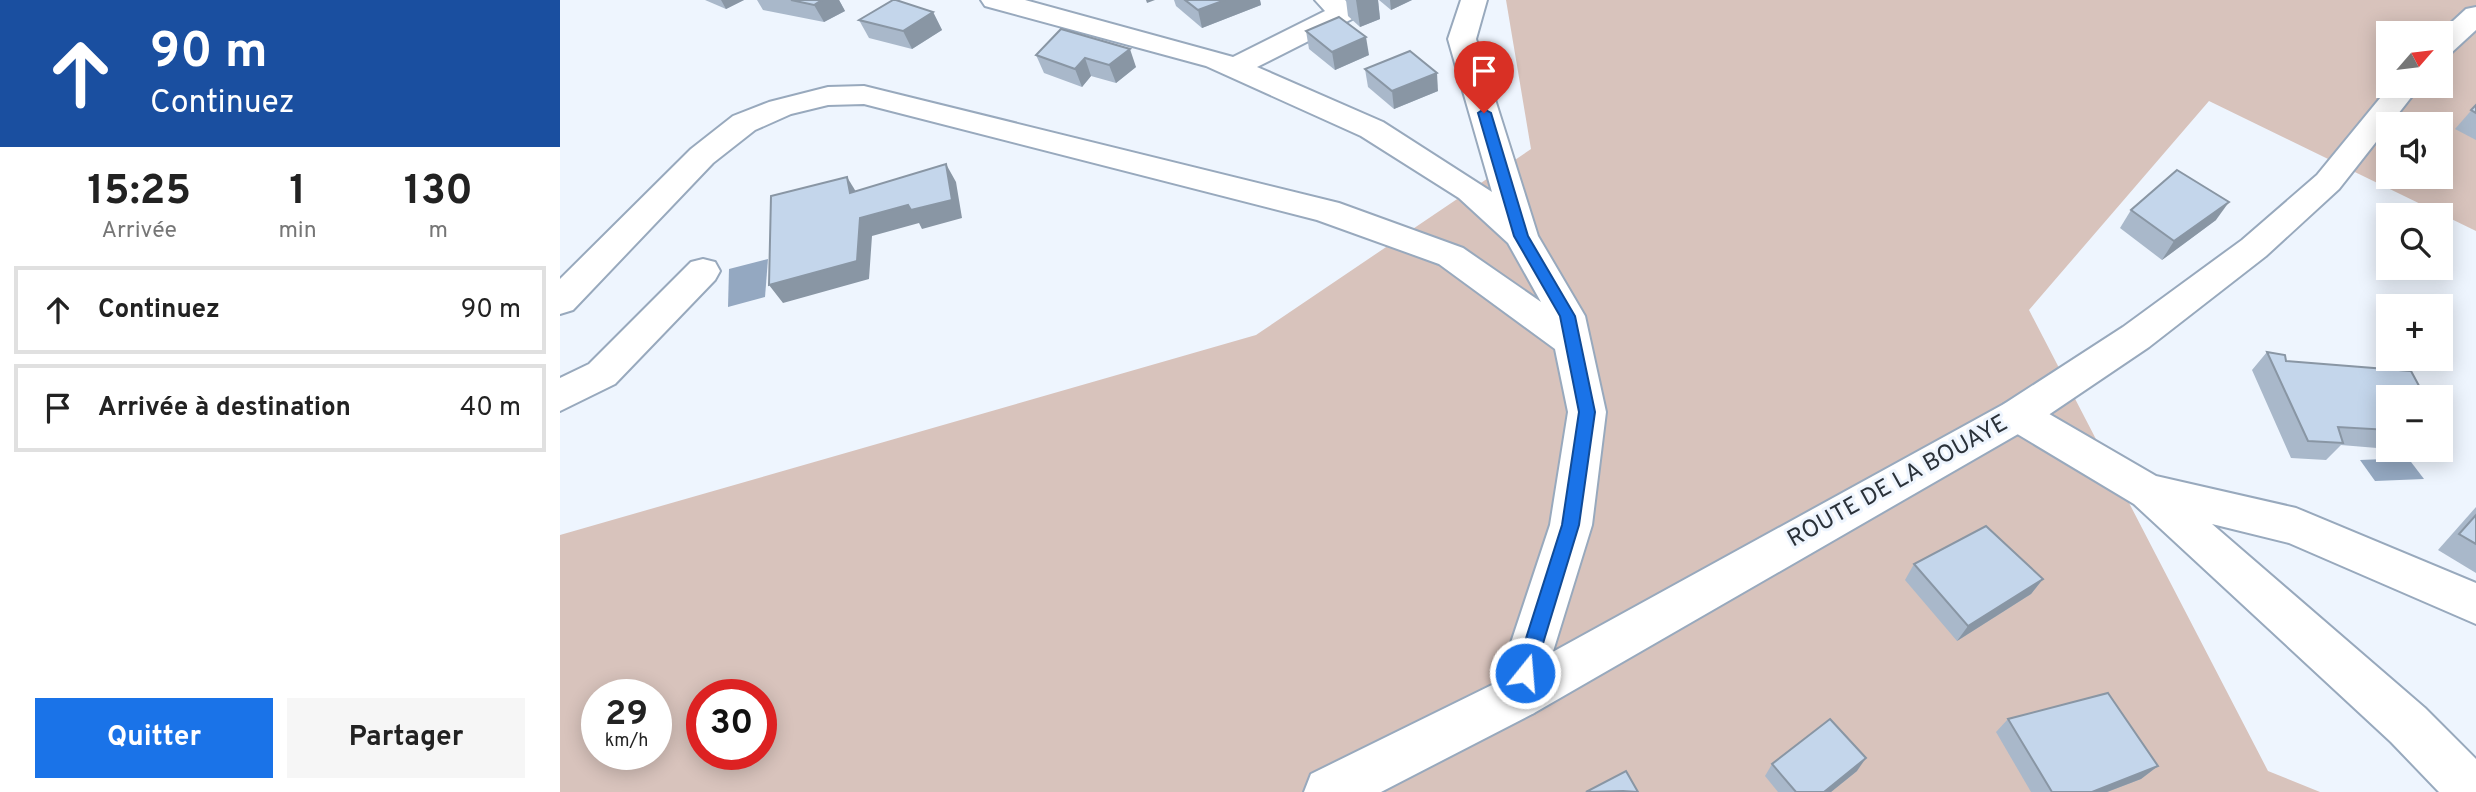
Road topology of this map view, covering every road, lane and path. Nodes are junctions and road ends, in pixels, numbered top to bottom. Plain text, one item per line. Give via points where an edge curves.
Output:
1 (994, 0) edge
2 (1328, 0) edge
3 (1474, 0) edge
4 (2476, 15) edge
5 (2454, 35) edge
6 (1233, 68) junction
7 (2395, 98) edge
8 (1521, 236) junction
9 (703, 271) dead end
10 (560, 301) edge
11 (1573, 343) junction
12 (560, 396) edge
13 (2018, 415) junction
14 (2146, 491) junction
15 (2476, 604) edge
16 (1517, 698) junction
17 (1329, 792) edge
18 (2474, 792) edge

1 - 6 street
2 - 6 street via 1344,12
3 - 8 street via 1462,39
4 - 5 street
6 - 8 street via 1372,129 1470,191
7 - 13 street, ROUTE DE LA BOUAYE via 2328,182 2254,248 2136,337
8 - 11 street via 1567,316
9 - 12 street via 602,374
10 - 11 street via 702,156 744,123 828,96 864,95 1327,211 1451,256
11 - 16 street via 1587,412 1571,525
13 - 14 street
13 - 16 street, ROUTE DE LA BOUAYE
14 - 15 street via 2296,526
14 - 18 street via 2408,725
16 - 17 street, ROUTE DE LA BOUAYE

